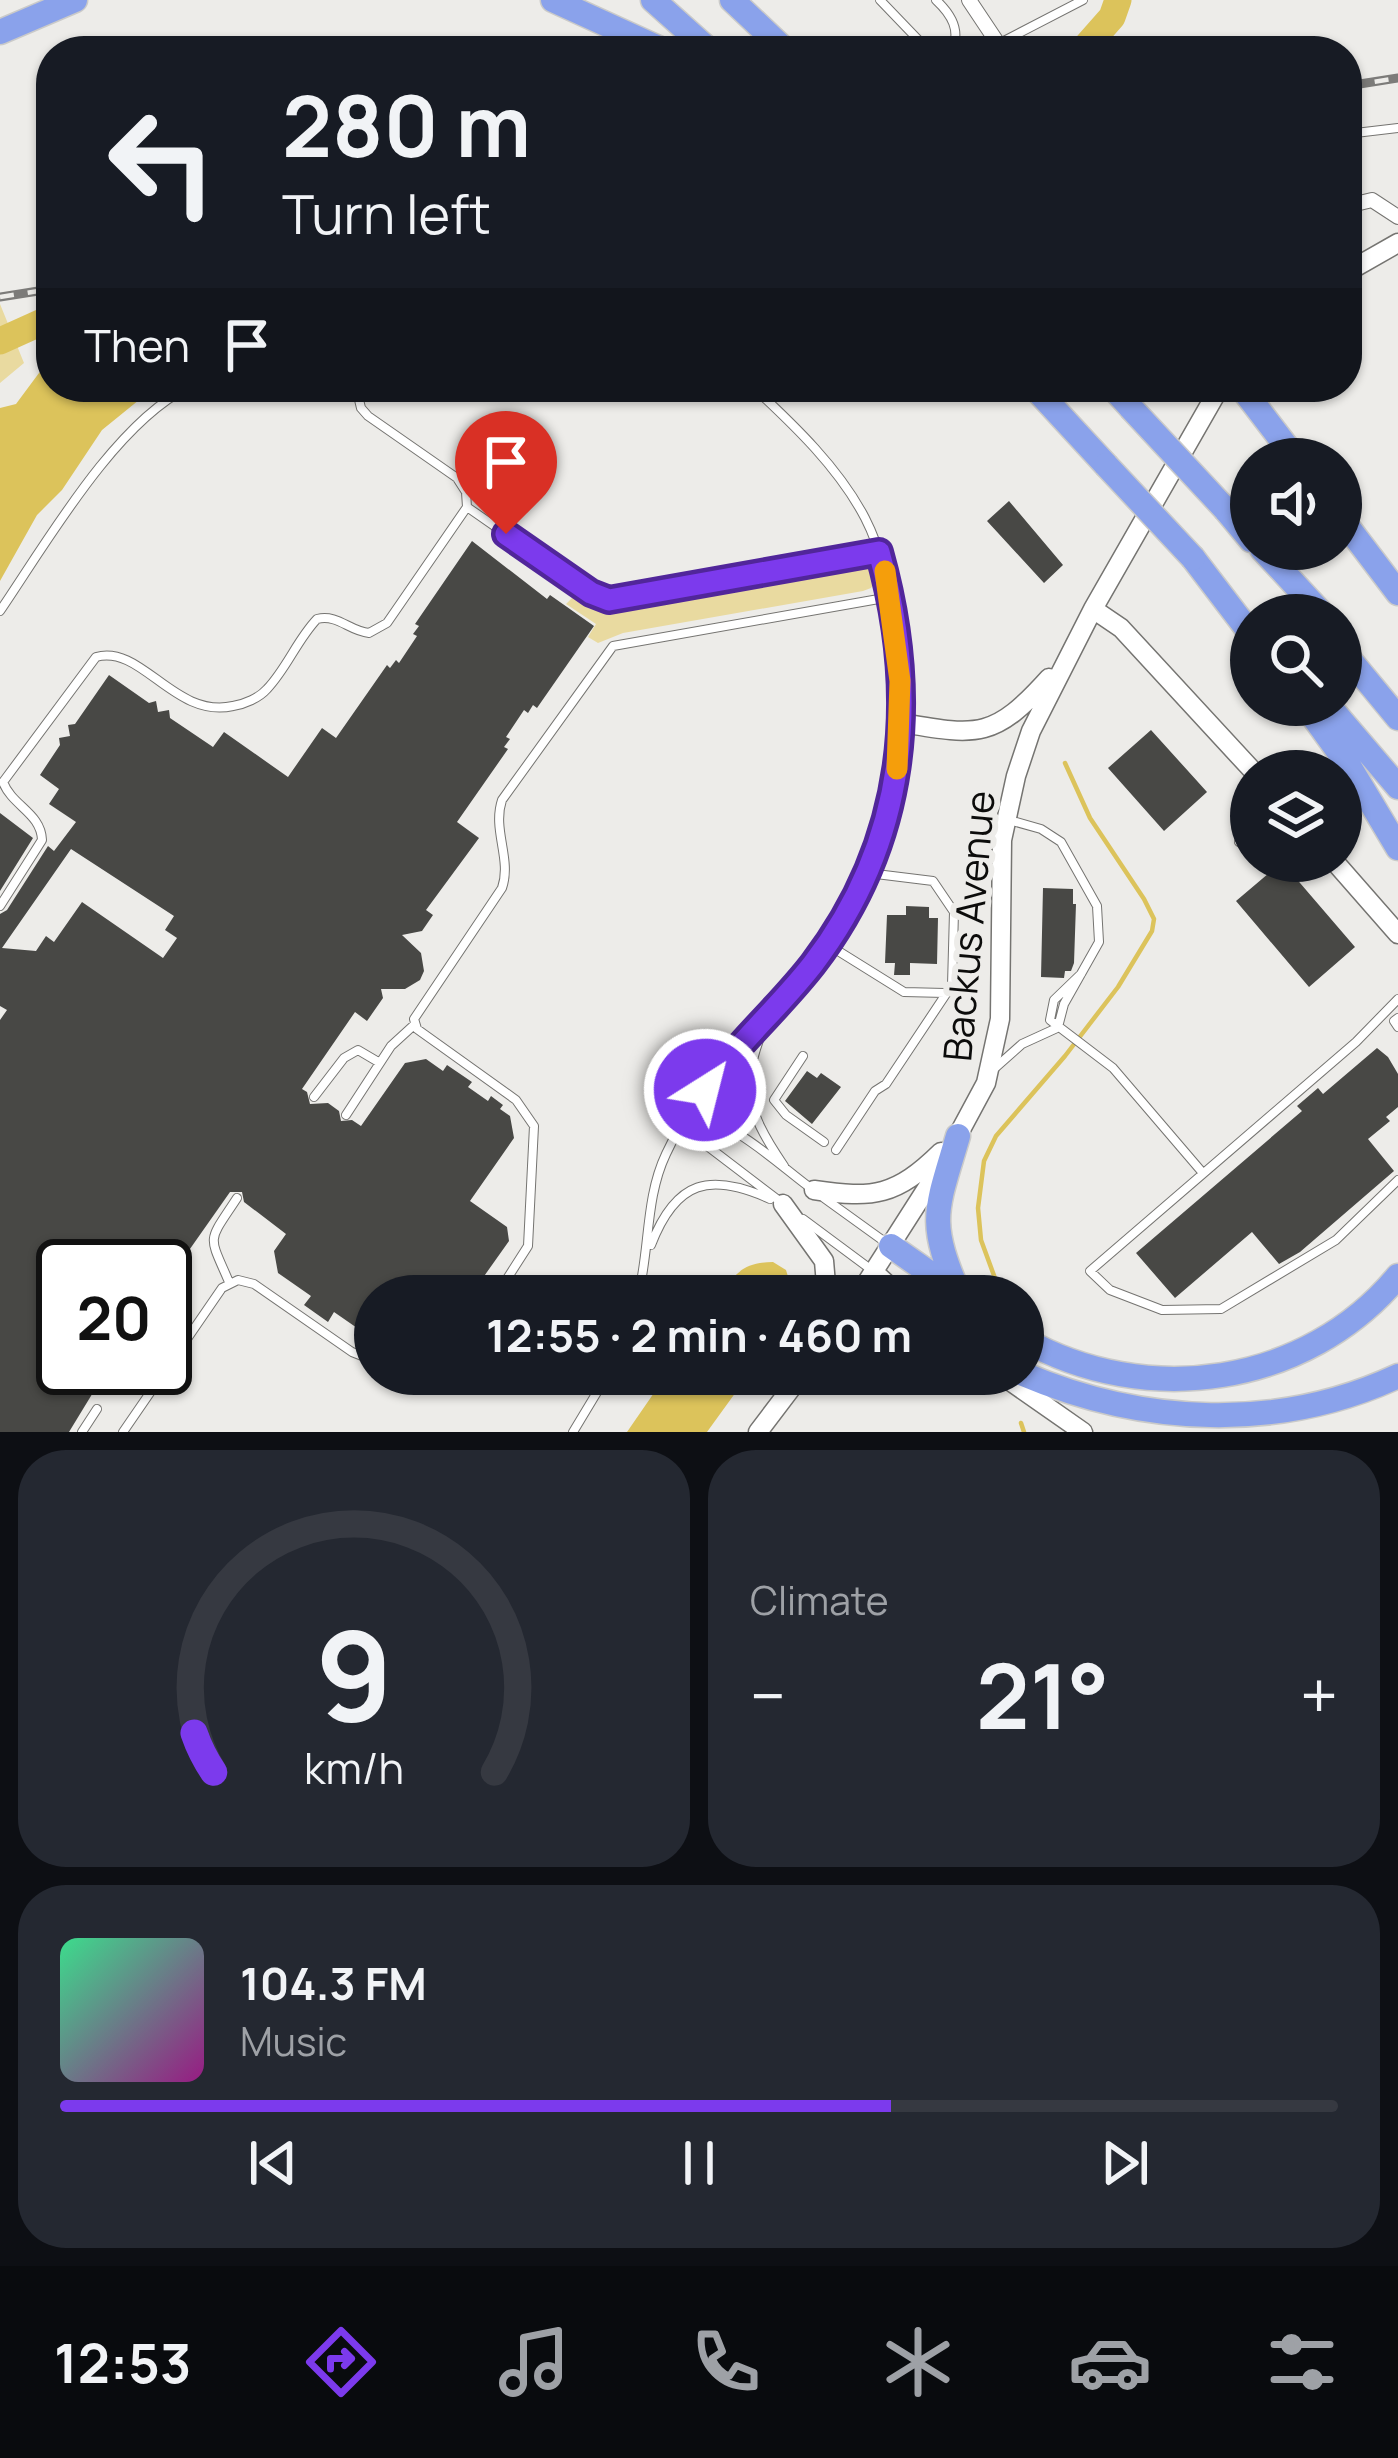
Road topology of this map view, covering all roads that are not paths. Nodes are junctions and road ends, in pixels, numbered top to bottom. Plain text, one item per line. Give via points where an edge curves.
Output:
1 (75, 0) edge
2 (554, 0) edge
3 (653, 0) edge
4 (732, 0) edge
5 (755, 0) edge
6 (880, 0) edge
7 (936, 0) edge
8 (969, 0) edge
9 (1083, 0) edge
10 (0, 32) edge
11 (632, 36) edge
12 (693, 36) edge
13 (770, 36) edge
14 (787, 36) edge
15 (915, 36) edge
16 (956, 36) edge
17 (994, 36) edge
18 (1020, 36) edge
19 (1398, 128) edge
20 (1362, 132) edge
21 (1362, 202) edge
22 (1398, 218) edge
23 (1398, 243) edge
24 (1362, 263) edge
25 (166, 402) edge
26 (360, 402) edge
27 (769, 402) edge
28 (1048, 402) edge
29 (1126, 402) edge
30 (1211, 402) edge
31 (1252, 402) edge
32 (1280, 438) edge
33 (467, 507) junction
34 (1230, 515) edge
35 (1362, 545) edge
36 (879, 552) junction
37 (1192, 558) junction
38 (1277, 570) edge
39 (1280, 570) edge
40 (1398, 592) edge
41 (1296, 594) edge
42 (1303, 594) edge
43 (890, 596) junction
44 (1230, 599) edge
45 (1230, 607) edge
46 (1093, 609) junction
47 (0, 611) edge
48 (1362, 657) edge
49 (1065, 662) junction
50 (1362, 674) edge
51 (1398, 696) edge
52 (1398, 718) edge
53 (902, 724) junction
54 (1320, 726) edge
55 (1346, 726) edge
56 (1233, 750) edge
57 (1398, 787) edge
58 (1006, 819) junction
59 (1398, 848) edge
60 (868, 873) junction
61 (1352, 882) edge
62 (0, 907) edge
63 (1398, 934) edge
64 (827, 944) junction
65 (945, 994) junction
66 (1398, 999) edge
67 (772, 1007) junction
68 (414, 1025) junction
69 (1058, 1027) junction
70 (803, 1056) dead end
71 (380, 1063) junction
72 (989, 1073) junction
73 (314, 1097) dead end
74 (346, 1115) dead end
75 (687, 1116) junction
76 (958, 1136) junction
77 (824, 1142) dead end
78 (836, 1150) dead end
79 (1203, 1172) junction
80 (789, 1173) junction
81 (1398, 1180) edge
82 (814, 1190) junction
83 (237, 1198) dead end
84 (783, 1204) junction
85 (891, 1246) junction
86 (646, 1258) junction
87 (874, 1272) junction
88 (509, 1275) edge
89 (642, 1275) edge
90 (825, 1275) edge
91 (872, 1275) edge
92 (877, 1275) edge
93 (932, 1275) edge
94 (952, 1275) edge
95 (1398, 1276) edge
96 (230, 1282) junction
97 (1044, 1348) edge
98 (354, 1353) edge
99 (1398, 1376) edge
100 (1044, 1382) edge
101 (595, 1395) edge
102 (786, 1395) edge
103 (1030, 1395) edge
104 (97, 1409) dead end
105 (82, 1432) edge
106 (123, 1432) edge
107 (573, 1432) edge
108 (758, 1432) edge
109 (1083, 1432) edge

1 - 10 highway
2 - 11 highway
3 - 12 highway
4 - 13 highway
5 - 14 highway
6 - 15 lane
7 - 16 lane
8 - 17 street
9 - 18 lane
19 - 20 lane
21 - 22 street via 1384,204
23 - 24 main road
25 - 47 lane via 118,444
26 - 33 lane via 457,478
27 - 36 lane via 840,479
28 - 37 highway, bridge
29 - 34 highway, bridge
30 - 46 main road, Backus Avenue
31 - 32 highway
33 - 36 lane via 609,600
33 - 62 lane via 387,623 369,633 317,619 266,690 244,703 195,706 118,656 96,657 3,782 43,831
35 - 40 highway
36 - 43 lane
37 - 44 highway
37 - 45 highway
38 - 41 highway
39 - 42 highway
43 - 53 lane
43 - 68 lane via 607,651 502,800 502,888 418,1007
46 - 49 main road, Backus Avenue
46 - 56 main road via 1121,628
48 - 51 highway
49 - 53 main road via 986,729
49 - 58 main road, Backus Avenue via 1031,731
50 - 52 highway
53 - 60 lane via 889,813
54 - 59 highway
55 - 57 highway
58 - 69 lane via 1061,842 1096,906 1099,942
58 - 72 main road, Backus Avenue via 1000,1019
60 - 64 lane
60 - 65 lane via 933,881 954,912
61 - 63 main road
64 - 65 lane via 904,992
64 - 67 lane
65 - 78 lane
66 - 79 lane
67 - 75 lane
67 - 80 lane via 750,1066 749,1097
68 - 71 lane
68 - 88 lane via 516,1100 532,1121 528,1246
69 - 72 lane
69 - 79 lane via 1113,1068
70 - 77 lane via 774,1100
71 - 73 lane via 358,1050
71 - 74 lane
72 - 76 main road, Backus Avenue
75 - 80 lane via 712,1118
75 - 84 lane via 706,1145
75 - 86 lane via 658,1172
76 - 82 main road via 892,1190
76 - 85 main road, Backus Avenue
76 - 94 highway via 936,1219
79 - 81 lane via 1090,1271 1110,1290 1162,1310 1221,1309 1336,1240
80 - 82 lane
82 - 85 lane
83 - 96 lane via 211,1246
84 - 86 lane via 731,1184 702,1185 676,1201
84 - 87 lane
84 - 90 main road via 824,1261
85 - 87 main road, Backus Avenue
85 - 93 highway
86 - 89 lane
87 - 91 main road, Backus Avenue
87 - 92 main road
95 - 97 highway via 1308,1348 1217,1378 1120,1375
96 - 98 lane via 254,1284
96 - 106 lane
99 - 100 highway via 1324,1404 1220,1419 1112,1406
101 - 107 lane
102 - 108 main road
103 - 109 main road
104 - 105 lane

